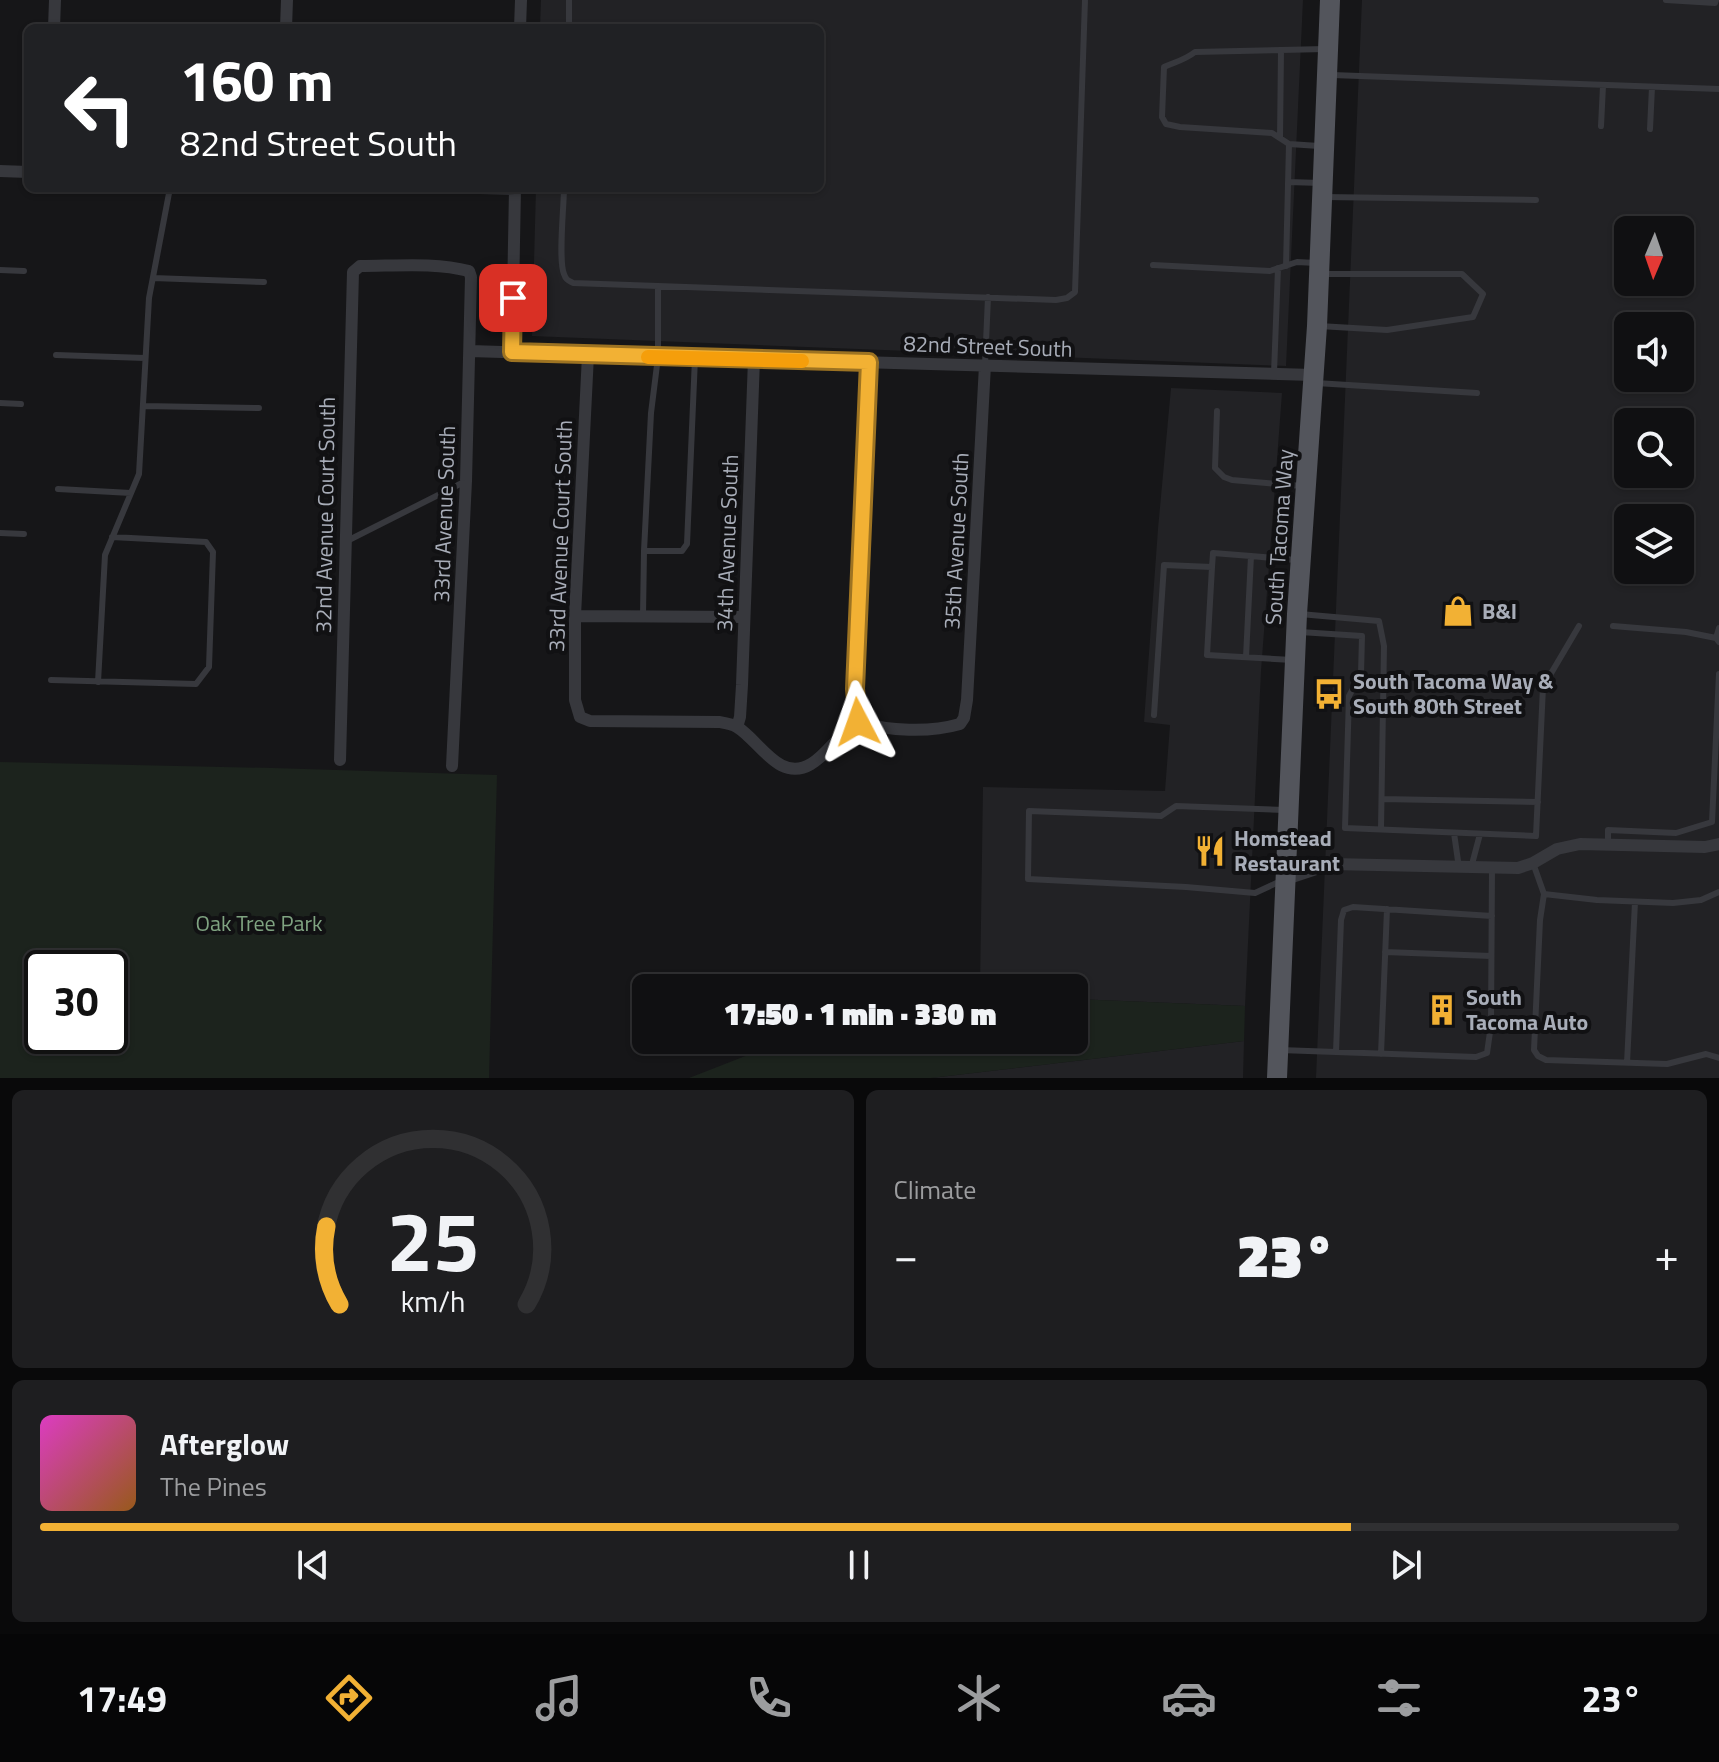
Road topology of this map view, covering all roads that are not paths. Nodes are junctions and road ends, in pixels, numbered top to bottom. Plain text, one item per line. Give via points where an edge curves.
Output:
1 (55, 0) edge
2 (287, 0) edge
3 (521, 0) edge
4 (569, 0) edge
5 (1085, 0) edge
6 (1330, 0) edge
7 (1666, 0) edge
8 (1716, 0) edge
9 (54, 24) edge
10 (286, 24) edge
11 (520, 24) edge
12 (569, 24) edge
13 (1329, 49) junction
14 (1281, 51) junction
15 (1328, 75) junction
16 (1603, 86) junction
17 (1652, 87) junction
18 (1719, 89) edge
19 (1601, 126) dead end
20 (1650, 129) dead end
21 (1280, 138) junction
22 (1289, 144) junction
23 (1324, 146) junction
24 (0, 171) edge
25 (24, 172) edge
26 (1288, 182) junction
27 (1323, 190) junction
28 (169, 192) edge
29 (515, 192) edge
30 (564, 192) edge
31 (1536, 200) dead end
32 (1153, 265) dead end
33 (1282, 267) junction
34 (1319, 268) junction
35 (0, 270) edge
36 (24, 271) dead end
37 (353, 272) joint
38 (153, 278) junction
39 (264, 282) dead end
40 (658, 286) junction
41 (988, 297) junction
42 (1317, 326) junction
43 (470, 351) junction
44 (512, 352) junction
45 (56, 355) dead end
46 (588, 355) junction
47 (658, 357) junction
48 (145, 358) junction
49 (695, 358) junction
50 (754, 359) junction
51 (869, 362) junction
52 (985, 365) junction
53 (1274, 373) junction
54 (1313, 379) junction
55 (1477, 393) dead end
56 (0, 403) edge
57 (21, 404) dead end
58 (143, 406) junction
59 (259, 408) dead end
60 (1217, 411) dead end
61 (466, 481) junction
62 (1305, 487) junction
63 (58, 489) dead end
64 (131, 493) junction
65 (0, 533) edge
66 (24, 534) dead end
67 (112, 537) junction
68 (345, 542) junction
69 (644, 551) junction
70 (1251, 556) junction
71 (1301, 560) junction
72 (1212, 567) junction
73 (575, 616) junction
74 (643, 616) junction
75 (744, 617) junction
76 (1297, 623) junction
77 (1579, 626) dead end
78 (1613, 626) dead end
79 (1719, 628) edge
80 (1718, 640) edge
81 (1246, 657) junction
82 (1295, 660) junction
83 (1719, 674) edge
84 (51, 680) dead end
85 (98, 682) junction
86 (1154, 715) dead end
87 (858, 722) junction
88 (737, 727) junction
89 (340, 760) dead end
90 (452, 766) dead end
91 (1382, 799) junction
92 (1538, 802) junction
93 (1288, 810) junction
94 (1381, 829) junction
95 (1643, 832) junction
96 (1454, 833) junction
97 (1480, 834) junction
98 (1676, 840) junction
99 (1608, 845) junction
100 (1642, 846) junction
101 (1718, 848) edge
102 (1533, 863) junction
103 (1465, 868) junction
104 (1492, 869) junction
105 (1286, 879) junction
106 (1719, 892) edge
107 (1544, 894) junction
108 (1635, 902) junction
109 (1387, 909) junction
110 (1492, 916) junction
111 (1385, 952) junction
112 (1491, 956) junction
113 (1278, 1050) junction
114 (1336, 1052) junction
115 (1381, 1054) junction
116 (1719, 1058) edge
117 (1627, 1063) junction
118 (1277, 1078) edge

1 - 9 street
2 - 10 street
3 - 11 street
4 - 12 lane
5 - 41 lane via 1075,292 1056,300
6 - 13 main road, South Tacoma Way
7 - 8 lane
13 - 14 lane
13 - 15 main road, South Tacoma Way
14 - 21 lane
14 - 21 lane via 1195,52 1164,67 1162,117 1166,124 1180,127 1272,133
15 - 16 lane
15 - 23 main road, South Tacoma Way
16 - 17 lane
16 - 19 lane
17 - 18 lane
17 - 20 lane
21 - 22 lane
22 - 23 lane
22 - 26 lane
23 - 27 main road, South Tacoma Way
24 - 25 street
26 - 27 lane
26 - 33 lane
27 - 31 lane
27 - 34 main road, South Tacoma Way
28 - 38 lane
29 - 44 street
30 - 40 lane via 562,261 568,280
32 - 33 lane via 1270,271
33 - 34 lane via 1297,262
33 - 53 lane
34 - 42 main road, South Tacoma Way
34 - 42 lane via 1462,274 1483,294 1473,317 1387,330
35 - 36 lane
37 - 43 street, 33rd Avenue South via 360,266 469,271
37 - 68 street, 32nd Avenue Court South
38 - 39 lane
38 - 48 lane
40 - 41 lane
40 - 47 lane
41 - 52 lane
42 - 54 main road, South Tacoma Way
43 - 44 street, 82nd Street South
43 - 61 street, 33rd Avenue South
44 - 46 street, 82nd Street South
45 - 48 lane
46 - 47 street, 82nd Street South
46 - 73 street, 33rd Avenue Court South
47 - 49 street, 82nd Street South
47 - 69 lane
48 - 58 lane
49 - 50 street, 82nd Street South
49 - 69 lane via 687,544 682,551
50 - 51 street, 82nd Street South
50 - 75 street, 34th Avenue South
51 - 52 street, 82nd Street South
51 - 87 street via 855,689
52 - 53 street, 82nd Street South
52 - 87 street, 35th Avenue South via 964,718 937,730
53 - 54 street, 82nd Street South
54 - 55 lane
54 - 62 main road, South Tacoma Way
56 - 57 lane
58 - 59 lane
58 - 64 lane via 139,474
60 - 62 lane via 1215,468 1224,477
61 - 68 lane
61 - 90 street, 33rd Avenue South
62 - 71 main road, South Tacoma Way
63 - 64 lane
64 - 67 lane
65 - 66 lane
67 - 85 lane via 105,555
67 - 85 lane via 206,542 213,552 209,667 196,684
68 - 89 street, 32nd Avenue Court South
69 - 74 lane
70 - 71 lane
70 - 72 lane via 1213,553
70 - 81 lane
71 - 76 main road, South Tacoma Way
72 - 81 lane via 1207,655
72 - 86 lane via 1164,565
73 - 74 street
73 - 88 street, 33rd Avenue Court South via 575,700 580,717
74 - 75 street
75 - 88 street, 34th Avenue South
76 - 82 main road, South Tacoma Way
76 - 91 lane via 1379,621 1384,646
76 - 94 lane via 1362,636 1361,674 1349,696 1345,828
77 - 92 lane via 1543,687
78 - 80 lane
79 - 80 lane
81 - 82 lane
82 - 93 main road, South Tacoma Way
83 - 98 lane via 1712,822
84 - 85 lane
87 - 88 street via 811,764 792,769 780,765
91 - 92 lane
91 - 94 lane
92 - 97 lane via 1536,836
93 - 105 main road, South Tacoma Way
93 - 105 lane via 1176,806 1161,816 1029,811 1028,879 1255,893
94 - 96 lane
95 - 98 lane
95 - 99 lane via 1608,830
95 - 100 lane
96 - 97 lane
96 - 103 lane
97 - 103 lane
98 - 100 street
98 - 101 street
99 - 100 street
99 - 102 street via 1557,849
102 - 104 street
102 - 107 lane
103 - 104 street
103 - 105 street via 1331,864
104 - 110 lane
105 - 113 main road, South Tacoma Way
106 - 108 lane via 1701,900
107 - 108 lane
107 - 117 lane via 1534,1050 1546,1060
108 - 117 lane
109 - 110 lane
109 - 111 lane
109 - 114 lane via 1353,907 1342,912
110 - 112 lane
111 - 112 lane
111 - 115 lane
112 - 115 lane via 1487,1053
113 - 114 lane
113 - 118 main road, South Tacoma Way
114 - 115 lane
116 - 117 lane via 1706,1054 1667,1064

